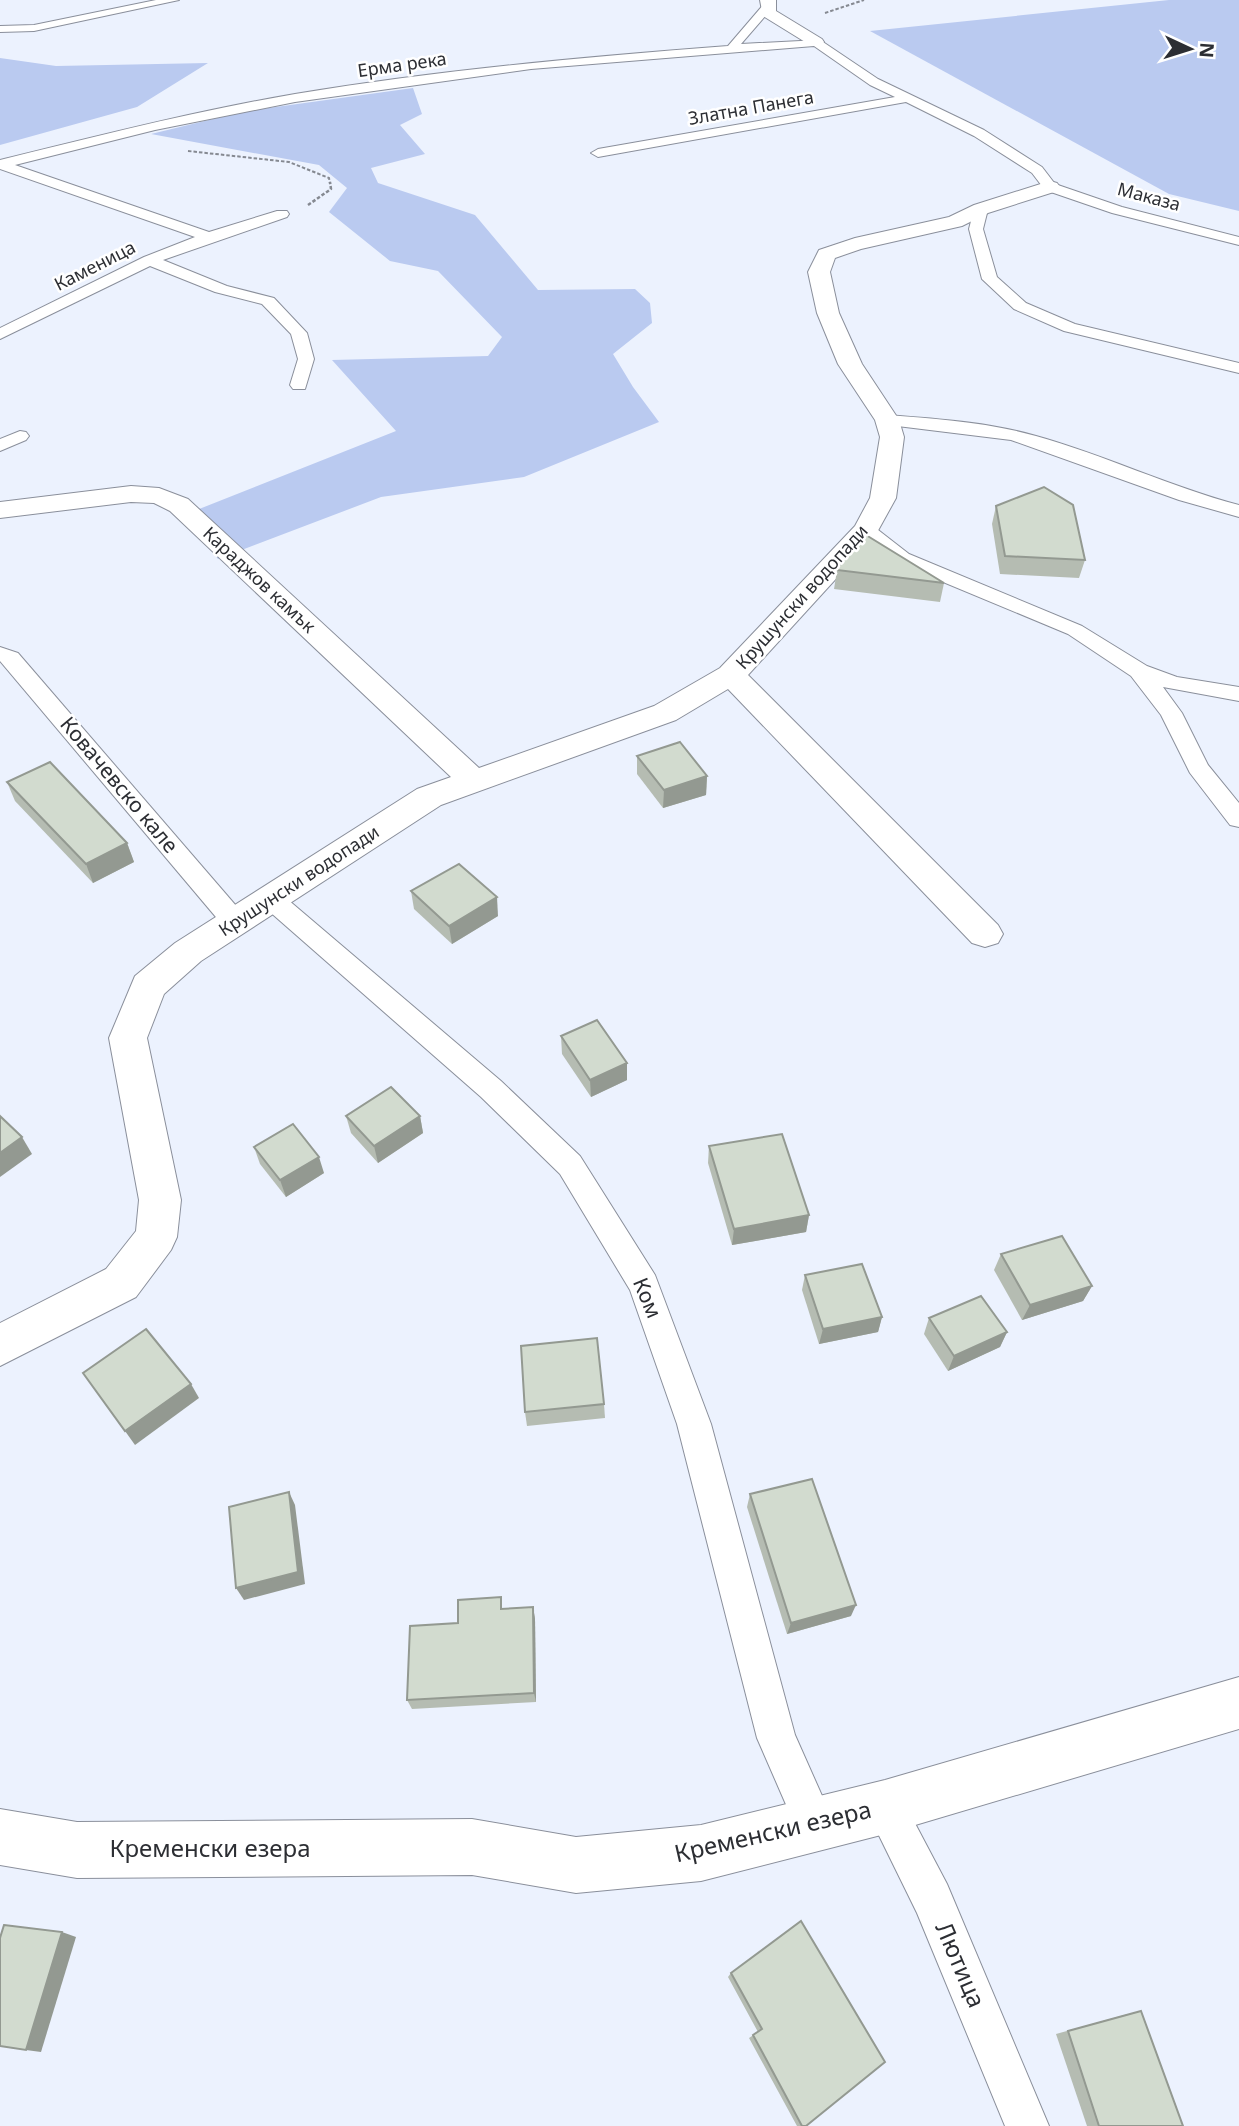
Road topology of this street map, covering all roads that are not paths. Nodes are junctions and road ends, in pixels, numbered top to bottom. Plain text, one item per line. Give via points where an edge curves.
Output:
1 (173, 0) edge
2 (768, 3) edge
3 (0, 29) edge
4 (816, 42) junction
5 (731, 49) junction
6 (910, 98) junction
7 (598, 153) dead end
8 (0, 164) edge
9 (1050, 187) junction
10 (981, 209) junction
11 (282, 214) road end
12 (209, 237) junction
13 (1239, 241) edge
14 (149, 260) junction
15 (0, 334) edge
16 (1239, 368) edge
17 (299, 385) dead end
18 (887, 420) junction
19 (20, 436) dead end
20 (0, 446) edge
21 (0, 510) edge
22 (1239, 511) edge
23 (866, 530) junction
24 (0, 653) edge
25 (1139, 671) junction
26 (731, 675) junction
27 (1239, 694) edge
28 (473, 780) junction
29 (1239, 819) edge
30 (271, 899) junction
31 (236, 922) junction
32 (985, 933) dead end
33 (0, 1346) edge
34 (1239, 1703) edge
35 (886, 1807) junction
36 (815, 1825) junction
37 (0, 1837) edge
38 (1027, 2126) edge

1 - 3 lane via 34,28
2 - 4 street via 768,13
2 - 5 lane
4 - 5 lane, Ерма река
4 - 6 lane via 874,82
5 - 8 lane, Ерма река via 531,65 295,99
6 - 7 lane, Златна Панега
6 - 9 lane via 979,133 1037,170
8 - 12 lane
9 - 10 street
9 - 13 lane, Маказа
10 - 16 lane via 976,229 990,279 1020,306 1070,328
10 - 18 street via 955,222 826,254 819,272 828,313 850,364
11 - 12 lane, Каменица
12 - 14 lane, Каменица
14 - 15 lane, Каменица
14 - 17 lane via 221,289 268,300 299,333 306,359
18 - 22 lane via 1030,440 1194,501
18 - 23 street, Крушунски водопади via 891,437 883,498
19 - 20 lane
21 - 28 street, Караджов камък via 131,494 159,496 179,505
23 - 25 lane via 902,558 1075,629
23 - 26 street, Крушунски водопади
24 - 31 lane, Ковачевско кале via 10,658
25 - 27 lane via 1173,683
25 - 29 lane via 1171,713 1198,768
26 - 28 street, Крушунски водопади via 665,713
26 - 32 street
28 - 30 street, Крушунски водопади via 429,797
30 - 31 street, Крушунски водопади
30 - 36 lane, Ком via 491,1089 570,1165 644,1285 694,1424 776,1738
31 - 33 street, Крушунски водопади via 188,952 148,986 128,1038 160,1200 156,1237 121,1283
34 - 35 street, Кременски езера
35 - 36 street, Кременски езера
35 - 38 lane, Лютица via 932,1899
36 - 37 street, Кременски езера via 701,1853 576,1865 472,1847 77,1850

